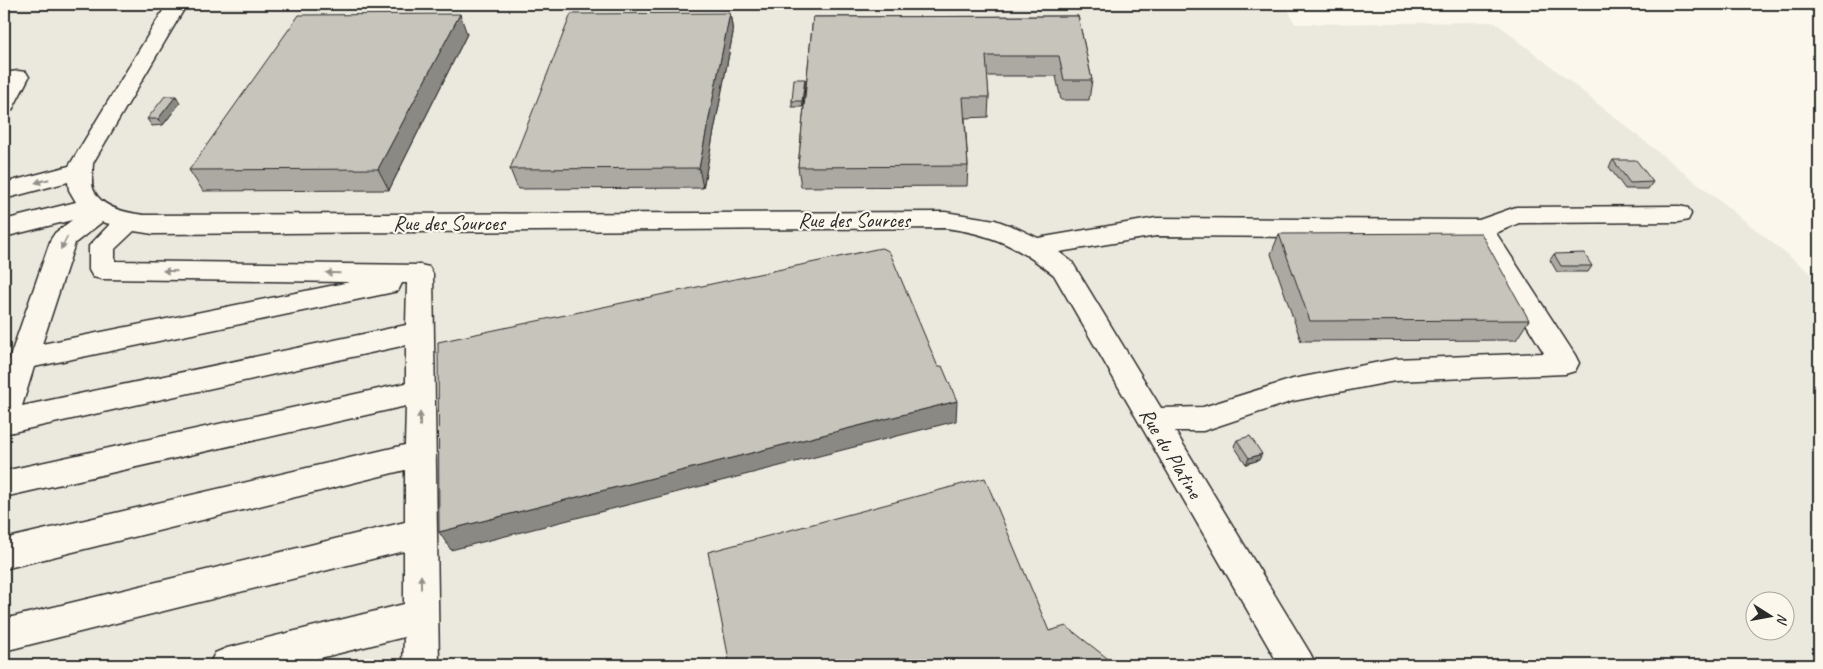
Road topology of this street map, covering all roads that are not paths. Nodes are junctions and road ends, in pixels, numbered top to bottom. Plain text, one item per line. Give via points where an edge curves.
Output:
1 (177, 4) edge
2 (1816, 4) edge
3 (1819, 6) edge
4 (4, 79) edge
5 (4, 105) edge
6 (81, 171) junction
7 (4, 191) edge
8 (97, 208) junction
9 (1679, 214) dead end
10 (128, 222) junction
11 (4, 228) edge
12 (1481, 230) junction
13 (1037, 247) junction
14 (420, 278) junction
15 (420, 332) junction
16 (23, 360) junction
17 (420, 391) junction
18 (4, 415) edge
19 (1150, 420) junction
20 (4, 422) edge
21 (420, 454) junction
22 (4, 484) edge
23 (420, 533) junction
24 (4, 554) edge
25 (421, 616) junction
26 (4, 635) edge
27 (227, 665) edge
28 (421, 665) edge
29 (1298, 665) edge

1 - 6 street via 81,163
2 - 3 street
4 - 5 street via 18,77
6 -> 7 street
6 - 8 street via 84,195
8 - 10 street, Rue des Sources
8 - 11 street
8 -> 16 street via 64,239
9 - 12 street via 1516,215
10 - 13 street, Rue des Sources via 173,225 945,220 1005,231
14 -> 10 street via 420,274 102,270 102,246
12 - 13 street via 1156,228
12 - 19 street via 1565,363 1396,370 1293,390 1203,419
13 - 19 street, Rue du Platine via 1063,269
14 - 15 street
14 - 16 street
15 - 17 street
15 - 20 street
16 - 18 street
21 -> 17 street
17 - 22 street
19 - 29 street, Rue du Platine
21 - 23 street
21 - 24 street
25 -> 23 street
23 - 26 street
25 - 27 street
25 - 28 street

